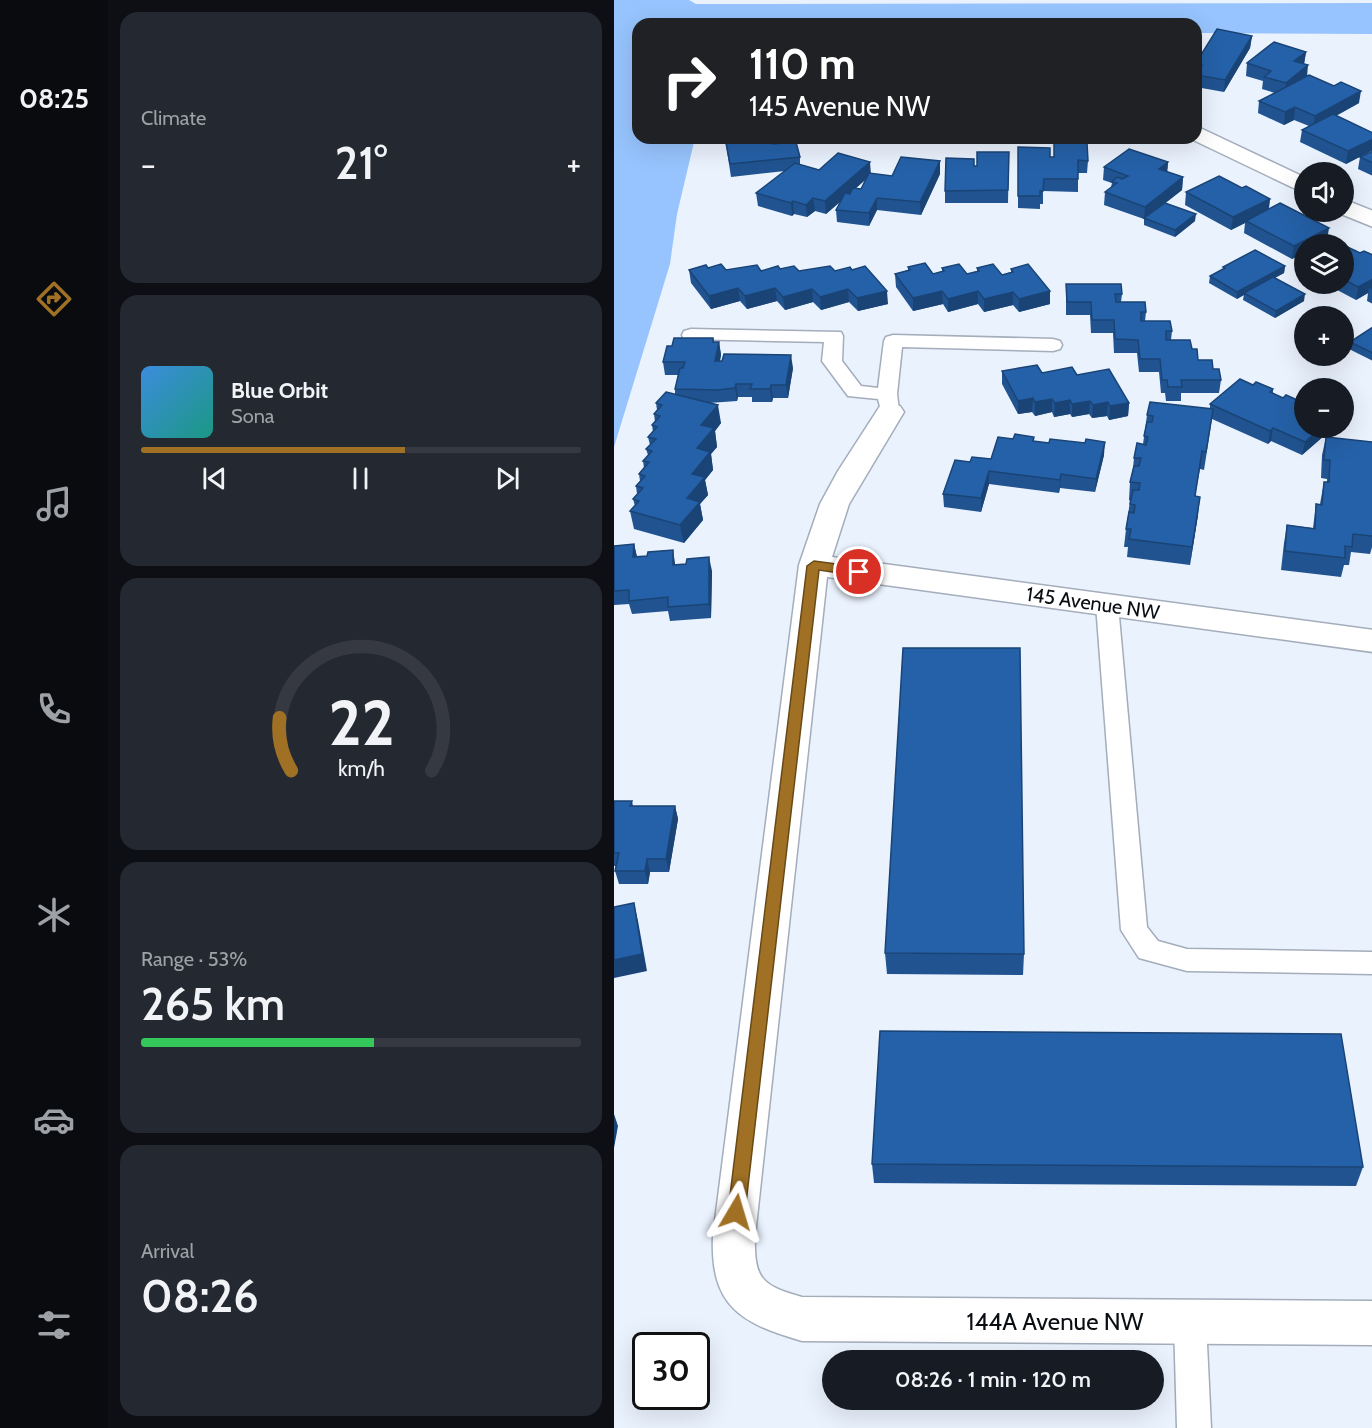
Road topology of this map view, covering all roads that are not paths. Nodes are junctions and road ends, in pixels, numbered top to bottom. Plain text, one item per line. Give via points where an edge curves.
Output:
1 (1202, 136) edge
2 (1294, 181) edge
3 (1354, 211) edge
4 (1373, 220) edge
5 (691, 335) edge
6 (1053, 345) dead end
7 (888, 403) junction
8 (814, 566) junction
9 (1107, 605) junction
10 (1373, 641) edge
11 (1373, 963) edge
12 (1190, 1322) junction
13 (1373, 1323) edge
14 (1194, 1428) edge

1 - 2 street
3 - 4 street
5 - 7 lane via 834,336 832,361 855,392
6 - 7 lane via 893,341
7 - 8 street via 830,514
8 - 9 street, 145 Avenue NW
8 - 12 street, 144A Avenue NW via 734,1236 734,1266 745,1292 770,1310 802,1319
9 - 10 street, 145 Avenue NW
9 - 11 lane via 1134,930 1149,950 1187,960
12 - 13 street, 144A Avenue NW
12 - 14 lane

